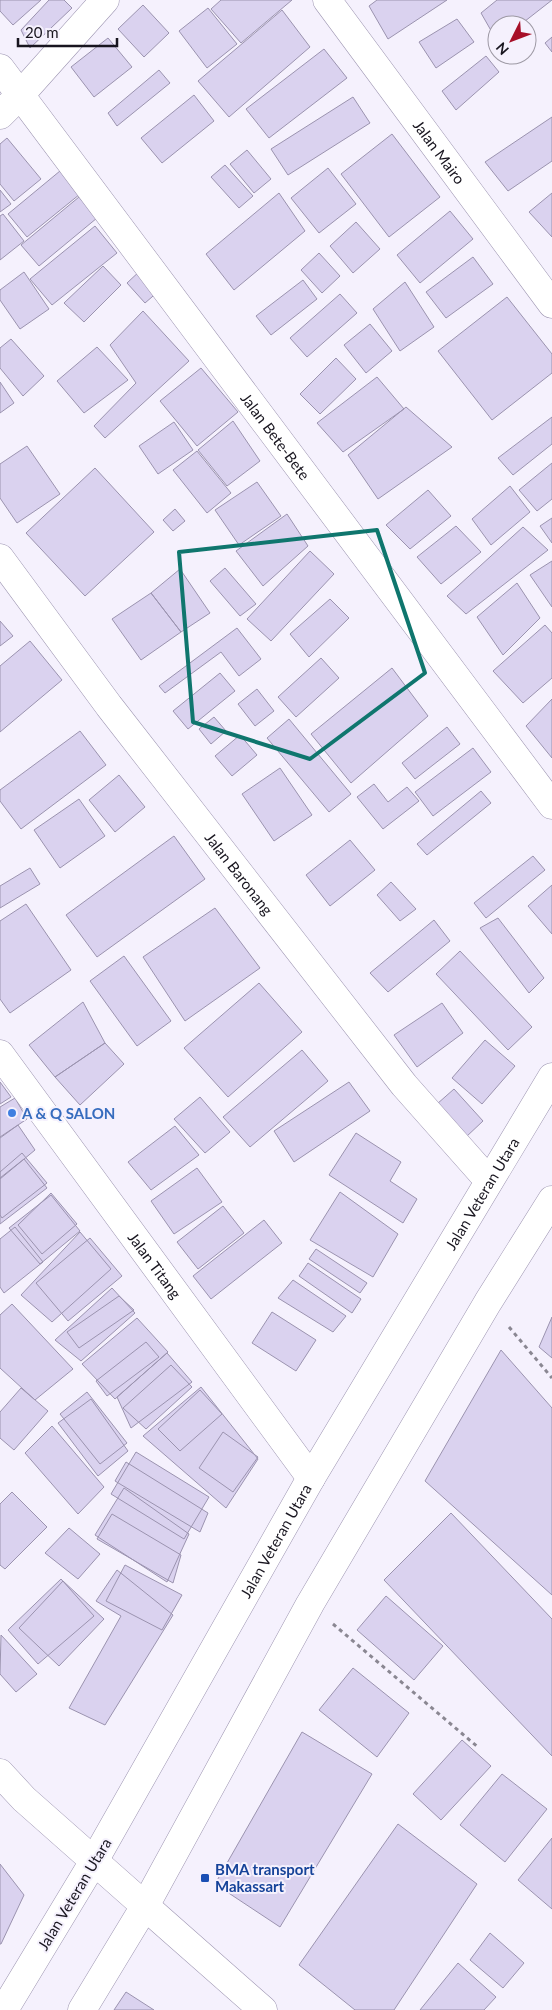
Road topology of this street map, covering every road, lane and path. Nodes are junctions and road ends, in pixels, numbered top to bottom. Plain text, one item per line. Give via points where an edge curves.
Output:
1 (105, 0) edge
2 (327, 0) edge
3 (0, 68) edge
4 (21, 94) junction
5 (0, 115) edge
6 (552, 304) edge
7 (0, 558) edge
8 (552, 805) edge
9 (0, 1054) edge
10 (552, 1077) edge
11 (489, 1181) junction
12 (552, 1200) edge
13 (488, 1302) junction
14 (552, 1378) edge
15 (311, 1478) junction
16 (310, 1604) junction
17 (479, 1748) dead end
18 (0, 1773) edge
19 (94, 1861) junction
20 (145, 1906) junction
21 (4, 2010) edge
22 (82, 2010) edge
23 (263, 2010) edge

1 - 4 main road
2 - 6 main road, Jalan Mairo
3 - 4 main road, Jalan Bete-Bete
4 - 5 main road
4 - 8 main road, Jalan Bete-Bete
7 - 11 main road, Jalan Baronang via 109,706 404,1085
9 - 15 main road, Jalan Titang
10 - 11 main road, Jalan Veteran Utara
11 - 15 main road, Jalan Veteran Utara
12 - 13 main road
13 - 14 path
13 - 16 main road
15 - 19 main road, Jalan Veteran Utara
16 - 17 path
16 - 20 main road
18 - 19 main road via 24,1799
19 - 20 main road
19 - 21 main road, Jalan Veteran Utara
20 - 22 main road
20 - 23 main road

